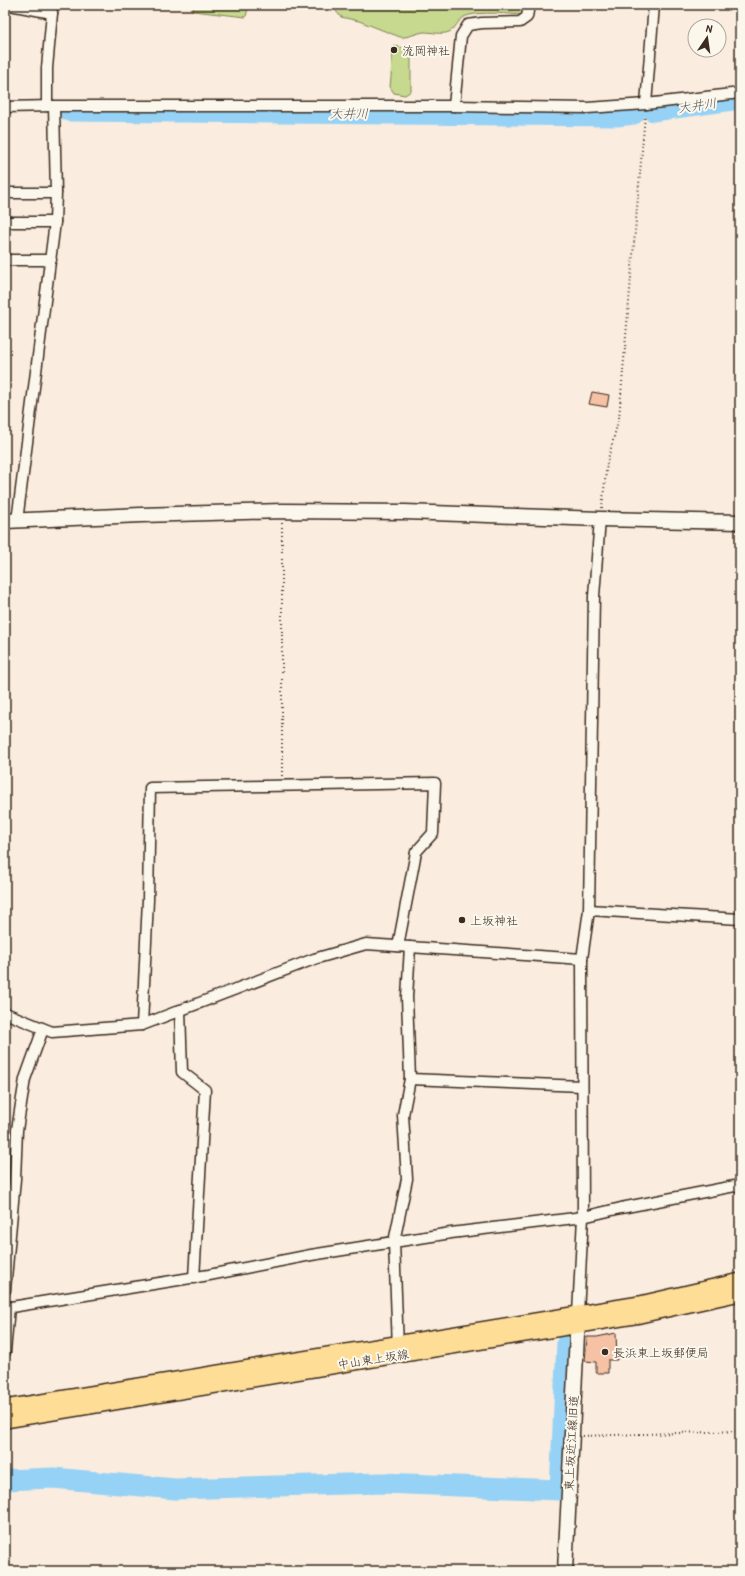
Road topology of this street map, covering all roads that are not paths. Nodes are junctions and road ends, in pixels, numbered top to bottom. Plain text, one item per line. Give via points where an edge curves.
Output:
1 (10, 5) edge
2 (529, 5) edge
3 (654, 5) edge
4 (51, 9) edge
5 (740, 93) edge
6 (646, 104) junction
7 (51, 106) junction
8 (454, 106) junction
9 (5, 107) edge
10 (56, 193) junction
11 (5, 194) edge
12 (5, 222) edge
13 (56, 222) junction
14 (5, 260) edge
15 (51, 260) junction
16 (600, 519) junction
17 (11, 521) edge
18 (740, 522) edge
19 (589, 910) junction
20 (740, 918) edge
21 (398, 946) junction
22 (410, 947) junction
23 (582, 959) junction
24 (180, 1010) junction
25 (5, 1013) edge
26 (142, 1025) junction
27 (43, 1029) junction
28 (410, 1079) junction
29 (582, 1086) junction
30 (740, 1185) edge
31 (583, 1217) junction
32 (394, 1242) junction
33 (194, 1278) junction
34 (740, 1281) edge
35 (5, 1290) edge
36 (740, 1293) edge
37 (7, 1308) edge
38 (578, 1320) junction
39 (398, 1349) junction
40 (5, 1352) edge
41 (5, 1408) edge
42 (5, 1420) edge
43 (565, 1571) edge

1 - 4 street
2 - 8 street via 527,17 520,22 468,25 461,36
3 - 6 street
4 - 7 street via 47,68
5 - 6 street
6 - 8 street via 587,108
7 - 8 street
7 - 9 street
7 - 10 street
10 - 11 street
10 - 13 street
12 - 13 street
13 - 15 street
14 - 15 street
15 - 17 street
16 - 17 street via 405,512 282,511
16 - 18 street
16 - 19 street via 594,596
19 - 20 street
19 - 23 street
21 - 22 street
21 - 24 street via 366,944 314,960
21 - 26 street via 416,852 433,833 435,783 150,788
22 - 23 street
22 - 28 street via 407,997
23 - 29 street
24 - 26 street
24 - 33 street via 182,1072 205,1090
25 - 27 street
26 - 27 street via 52,1032
27 - 35 street via 25,1079 18,1130
28 - 29 street
28 - 32 street via 402,1115 407,1178
29 - 31 street
30 - 31 street
31 - 32 street
31 - 38 street
32 - 33 street
32 - 39 street
33 - 37 street
34 - 38 main road, 中山東上坂線
36 - 38 main road, 中山東上坂線 via 640,1316
37 - 40 street
38 - 39 main road, 中山東上坂線
38 - 43 street, 東上坂近江線旧道
39 - 41 main road, 中山東上坂線
39 - 42 main road, 中山東上坂線

